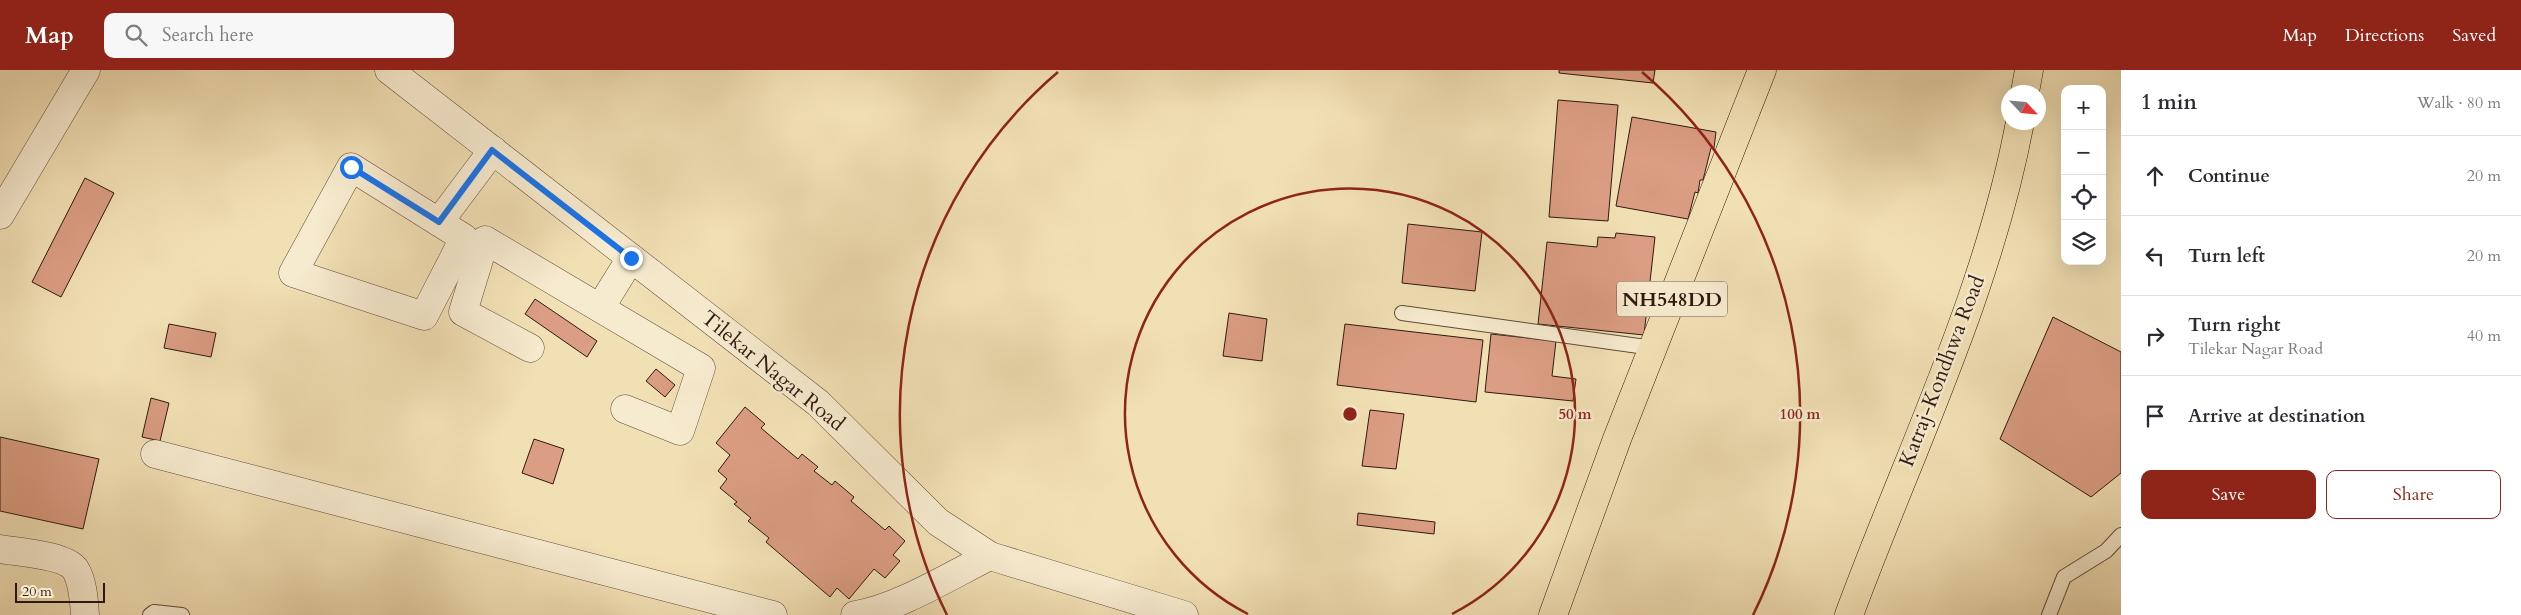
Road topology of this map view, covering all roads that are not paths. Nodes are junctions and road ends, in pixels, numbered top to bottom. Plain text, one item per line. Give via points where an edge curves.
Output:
1 (86, 70) edge
2 (389, 70) edge
3 (1762, 70) edge
4 (2030, 70) edge
5 (2027, 85) edge
6 (2018, 130) edge
7 (492, 150) junction
8 (0, 215) edge
9 (439, 222) junction
10 (631, 258) junction
11 (600, 308) junction
12 (1402, 313) dead end
13 (530, 348) dead end
14 (1653, 348) junction
15 (625, 409) dead end
16 (155, 454) dead end
17 (2121, 535) edge
18 (0, 549) edge
19 (990, 556) junction
20 (85, 615) edge
21 (150, 615) edge
22 (182, 615) edge
23 (773, 615) edge
24 (855, 615) edge
25 (1184, 615) edge
26 (1553, 615) edge
27 (1849, 615) edge
28 (2049, 615) edge

1 - 8 street
2 - 7 street, Tilekar Nagar Road
3 - 14 highway, NH548DD
4 - 5 highway
6 - 27 highway, Katraj-Kondhwa Road via 2010,172 1966,320
7 - 9 street
7 - 10 street, Tilekar Nagar Road
9 - 9 street via 464,238 424,316 293,273 351,167
10 - 11 street
10 - 19 street, Tilekar Nagar Road via 818,403 938,522
11 - 13 street via 485,240 463,312
11 - 15 street via 701,368 680,431
12 - 14 lane
14 - 26 highway, NH548DD
16 - 23 street
17 - 28 lane via 2106,551 2064,577
18 - 20 street via 65,560 75,569 83,593
19 - 24 street via 919,592 868,613
19 - 25 street, Tilekar Nagar Road
21 - 22 lane via 154,612

